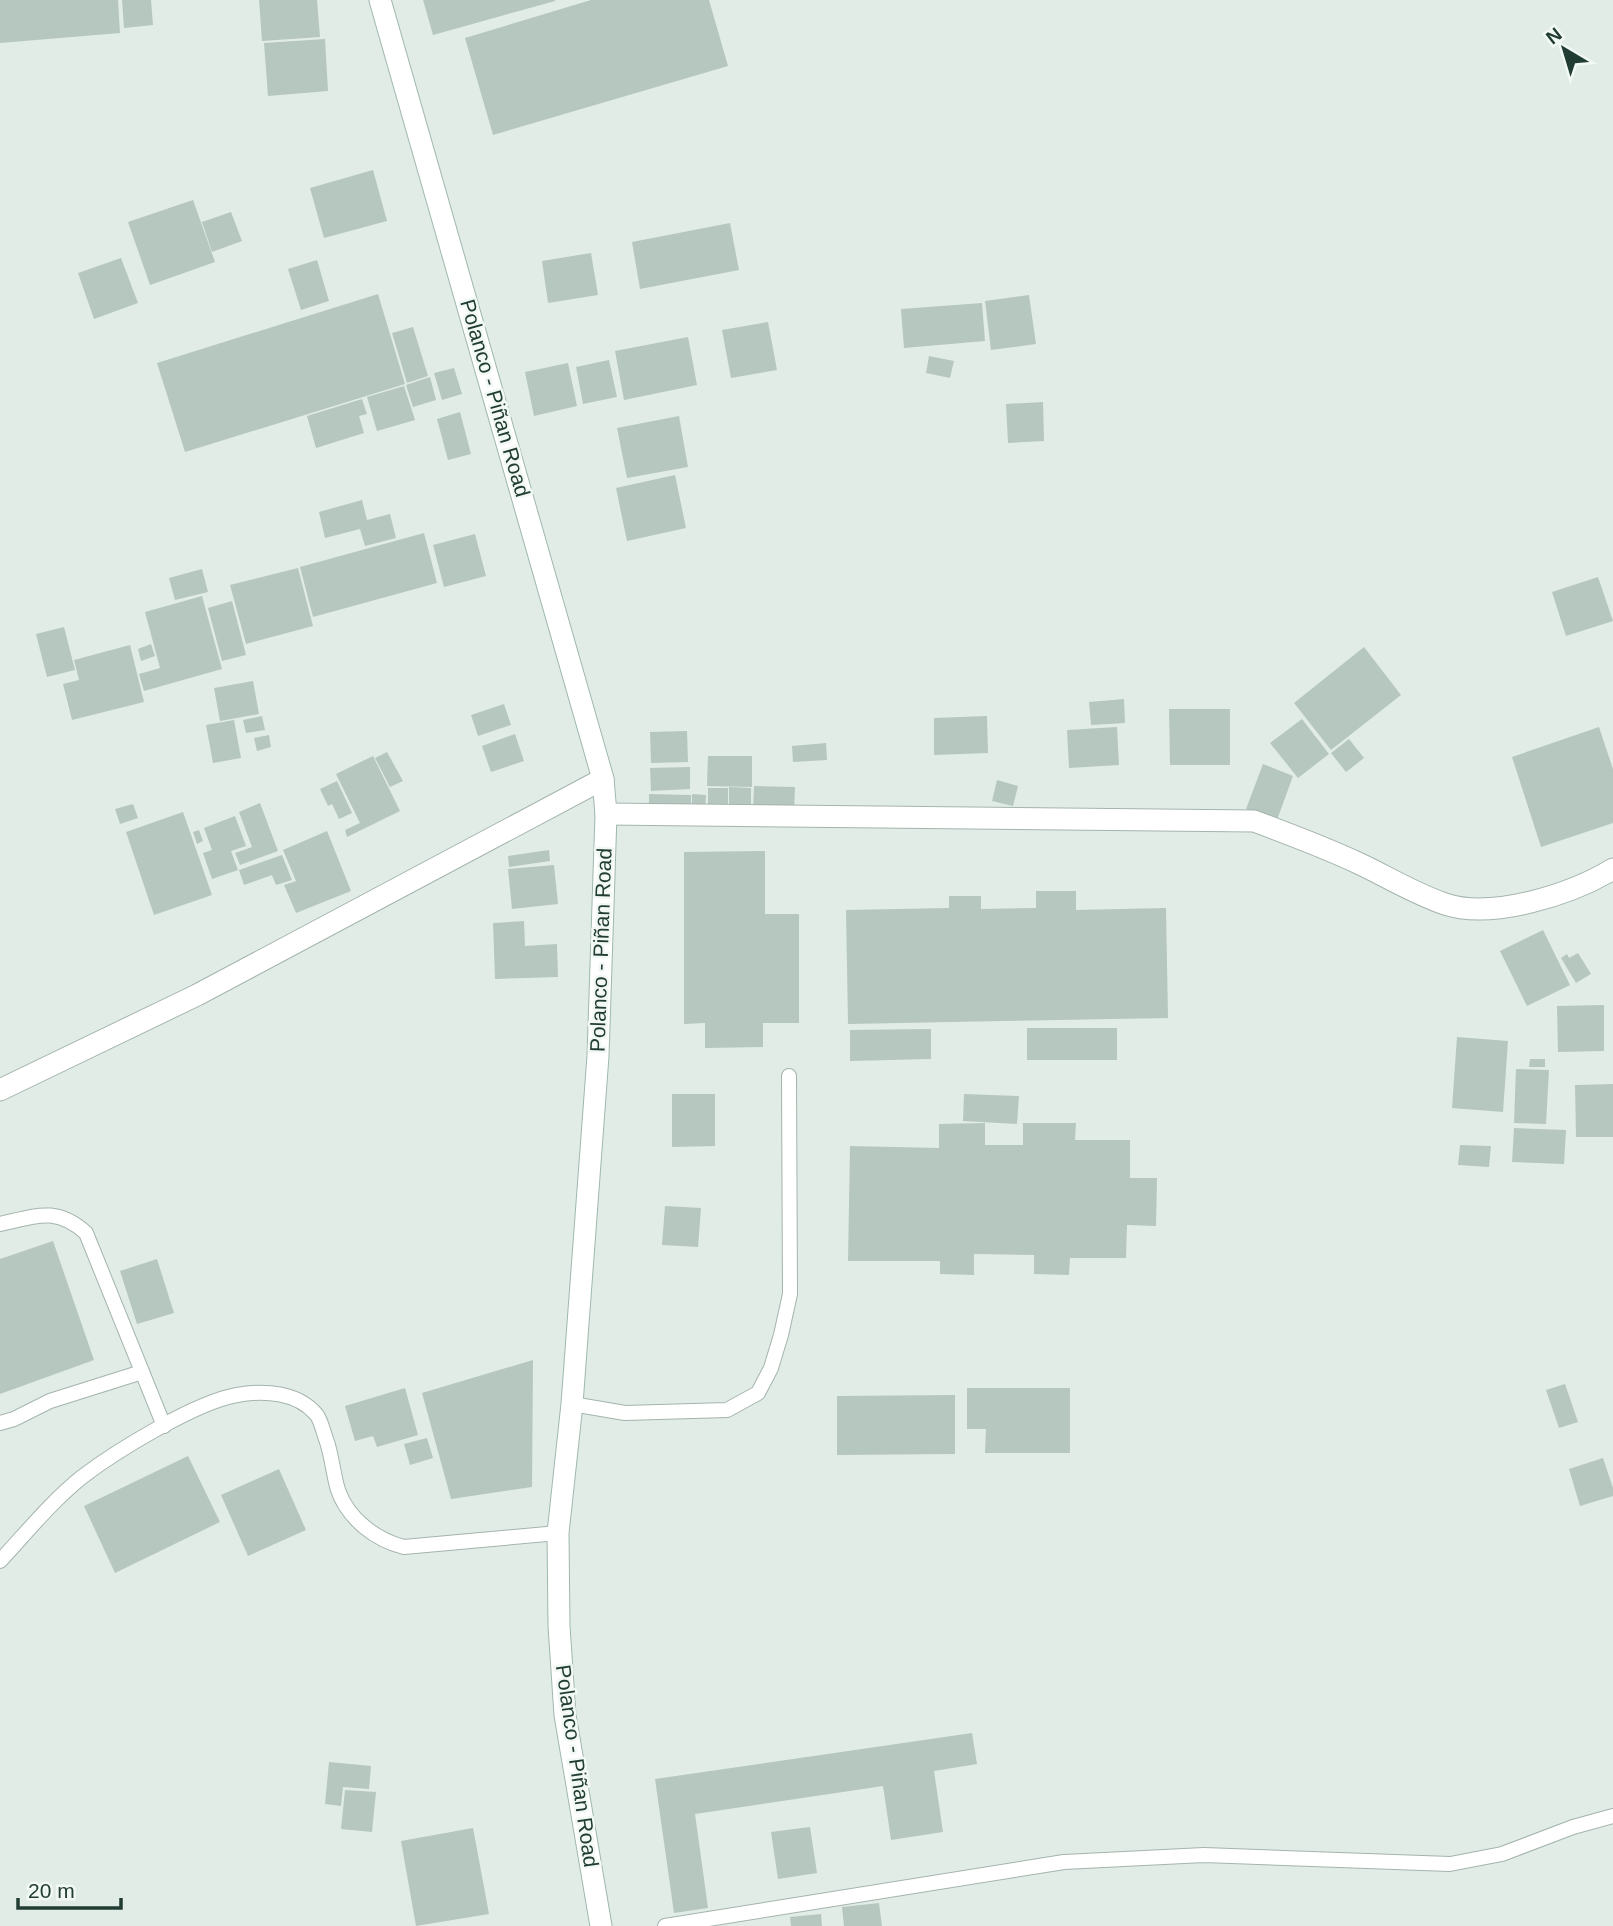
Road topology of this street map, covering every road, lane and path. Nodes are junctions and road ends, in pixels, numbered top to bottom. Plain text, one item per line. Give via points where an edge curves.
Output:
1 (380, 0) edge
2 (603, 779) junction
3 (606, 814) junction
4 (1613, 869) edge
5 (789, 1076) dead end
6 (0, 1090) edge
7 (0, 1224) edge
8 (142, 1372) junction
9 (572, 1404) junction
10 (0, 1423) edge
11 (164, 1426) junction
12 (558, 1533) junction
13 (0, 1561) edge
14 (1613, 1816) edge
15 (601, 1926) edge
16 (665, 1926) edge

1 - 2 main road, Polanco - Piñan Road
2 - 3 main road, Polanco - Piñan Road
2 - 6 main road via 197,995
3 - 4 main road via 1254,821 1326,848 1446,905 1490,910 1545,898
3 - 9 main road, Polanco - Piñan Road via 598,1056
5 - 9 lane via 790,1294 782,1335 758,1392 727,1410 625,1413
7 - 8 lane via 56,1214 86,1233
8 - 10 lane via 50,1401
8 - 11 lane
9 - 12 main road, Polanco - Piñan Road
11 - 12 lane via 234,1395 262,1392 296,1399 317,1415 329,1445 338,1491 348,1509 386,1542 404,1547
11 - 13 lane via 82,1478
12 - 15 main road, Polanco - Piñan Road via 565,1715
14 - 16 lane via 1502,1854 1450,1864 1204,1855 1064,1862

